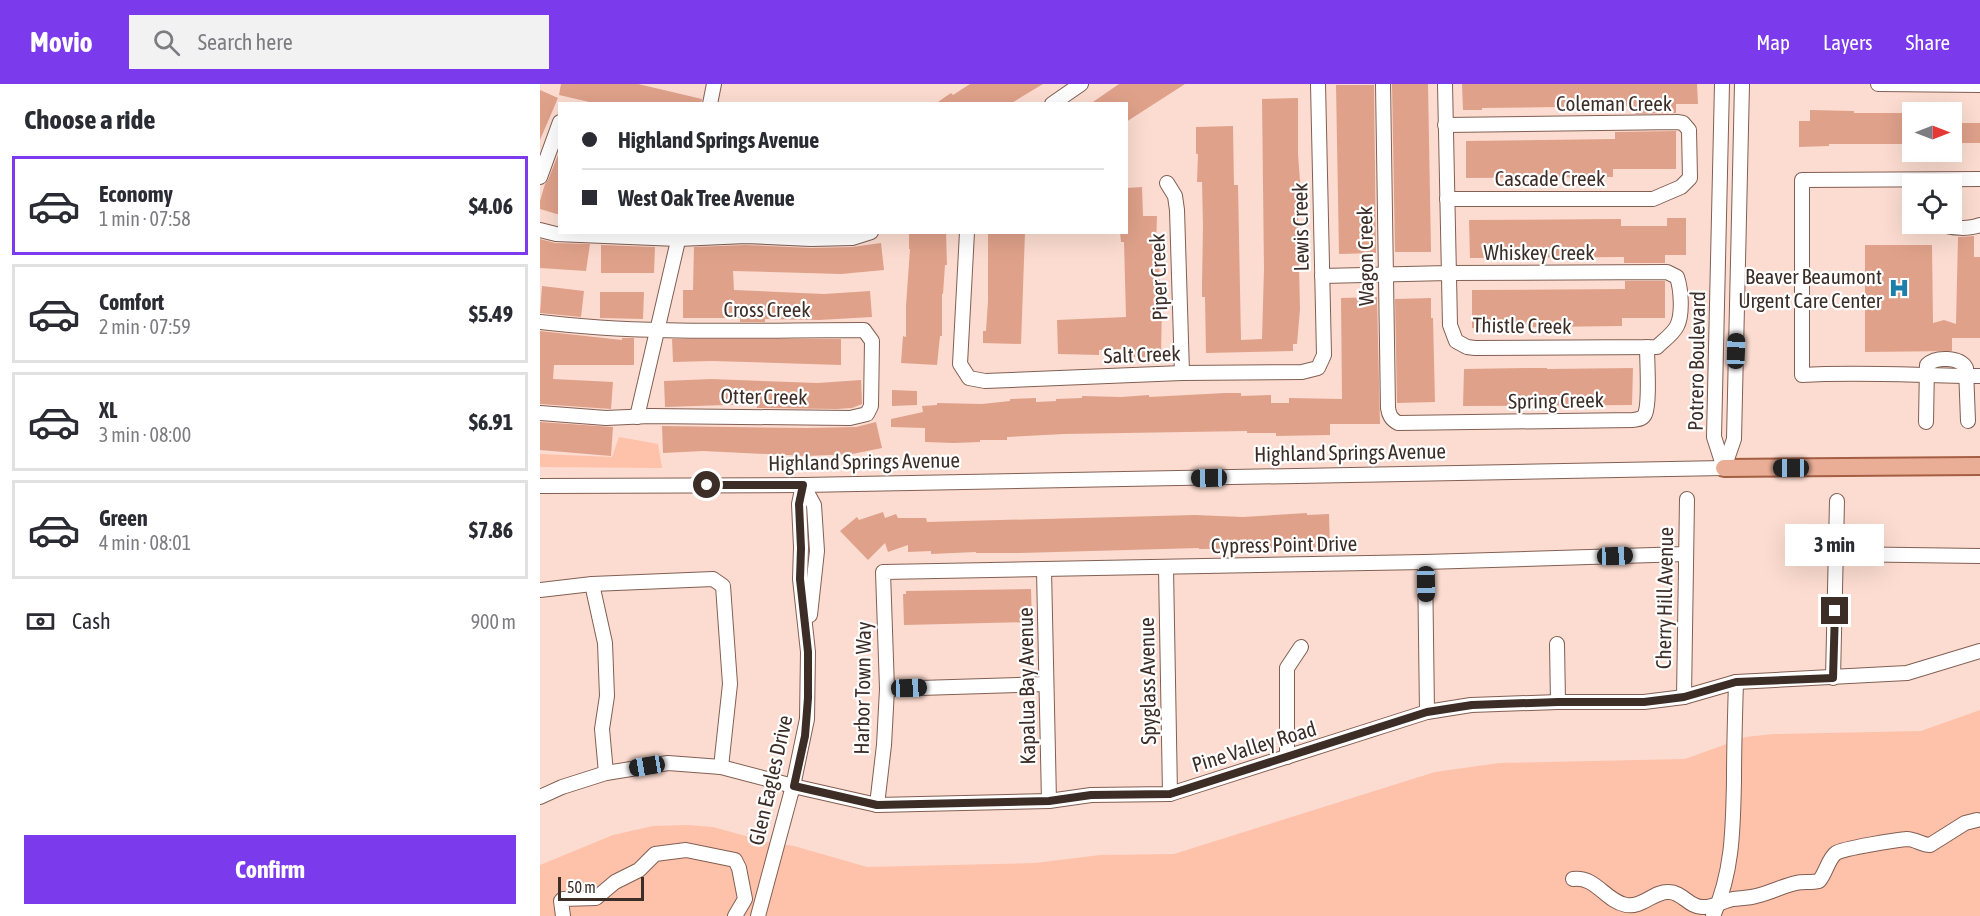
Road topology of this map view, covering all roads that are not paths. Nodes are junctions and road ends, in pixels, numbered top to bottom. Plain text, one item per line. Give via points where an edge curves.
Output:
1 (714, 84) edge
2 (1081, 84) edge
3 (1318, 84) edge
4 (1383, 84) edge
5 (1445, 84) edge
6 (1722, 84) edge
7 (1742, 84) edge
8 (1878, 84) edge
9 (1980, 85) edge
10 (710, 102) edge
11 (1055, 102) edge
12 (1445, 125) junction
13 (558, 128) edge
14 (540, 177) edge
15 (1980, 179) edge
16 (1962, 180) edge
17 (1902, 181) edge
18 (1167, 183) dead end
19 (1447, 199) junction
20 (1653, 199) joint
21 (1980, 225) edge
22 (1962, 227) edge
23 (540, 230) edge
24 (867, 234) edge
25 (967, 234) edge
26 (679, 236) edge
27 (1448, 273) junction
28 (1386, 275) junction
29 (1322, 276) junction
30 (540, 322) edge
31 (656, 330) junction
32 (1652, 347) junction
33 (1318, 368) joint
34 (1182, 373) junction
35 (1926, 376) junction
36 (1973, 376) edge
37 (871, 406) joint
38 (540, 413) edge
39 (644, 416) junction
40 (1968, 421) dead end
41 (1926, 422) dead end
42 (1398, 423) joint
43 (1980, 466) edge
44 (1724, 468) junction
45 (803, 485) junction
46 (540, 486) edge
47 (1687, 499) dead end
48 (1837, 501) dead end
49 (1686, 554) junction
50 (1836, 554) junction
51 (1980, 556) edge
52 (799, 561) junction
53 (815, 561) junction
54 (1425, 562) junction
55 (1166, 568) junction
56 (1044, 570) junction
57 (883, 572) joint
58 (804, 578) junction
59 (592, 584) junction
60 (540, 590) edge
61 (1557, 644) dead end
62 (1301, 647) dead end
63 (1980, 651) edge
64 (1833, 678) junction
65 (1736, 682) junction
66 (1046, 684) junction
67 (886, 689) junction
68 (1684, 697) junction
69 (1558, 702) junction
70 (1427, 712) junction
71 (1287, 757) junction
72 (721, 767) junction
73 (606, 773) junction
74 (794, 786) junction
75 (1170, 794) junction
76 (540, 797) edge
77 (1049, 801) junction
78 (877, 805) junction
79 (1977, 820) dead end
80 (1574, 879) dead end
81 (1716, 910) edge
82 (563, 916) edge
83 (735, 916) edge
84 (758, 916) edge

1 - 10 street
2 - 11 street
3 - 29 street, Lewis Creek
4 - 28 street, Wagon Creek
5 - 12 street, Thistle Creek
6 - 44 street, Potrero Boulevard via 1714,437
7 - 44 street, Potrero Boulevard via 1734,440
8 - 9 street
12 - 19 street, Thistle Creek
12 - 20 street, Coleman Creek via 1683,123 1689,130 1690,178 1681,187
13 - 14 street
15 - 16 street
17 - 35 street via 1802,180 1802,375
18 - 34 street, Piper Creek via 1177,210
19 - 20 street, Cascade Creek
19 - 27 street, Thistle Creek
21 - 22 street
23 - 26 street via 556,234
24 - 26 street via 811,239
25 - 34 street, Salt Creek via 960,364 969,378 985,381
26 - 31 street
27 - 28 street, Whiskey Creek
27 - 32 street, Thistle Creek via 1451,333 1467,347
27 - 32 street, Whiskey Creek via 1672,274 1679,284 1679,320
28 - 29 street, Whiskey Creek
28 - 42 street, Wagon Creek via 1388,408 1389,415
29 - 33 street, Lewis Creek via 1324,355
30 - 31 street
31 - 37 street, Cross Creek via 864,330 872,341
31 - 39 street
32 - 42 street, Spring Creek via 1642,418
33 - 34 street, Salt Creek via 1302,372
35 - 36 street
35 - 41 street
36 - 40 street
37 - 39 street, Otter Creek via 867,414 850,418
38 - 39 street via 606,418
43 - 44 main road, Highland Springs Avenue
44 - 45 street, Highland Springs Avenue
45 - 46 street, Highland Springs Avenue
45 - 52 street
45 - 53 street via 814,505
47 - 49 street, Cherry Hill Avenue
48 - 50 street
49 - 54 street, Cypress Point Drive
49 - 68 street, Cherry Hill Avenue
50 - 51 street
50 - 64 street
52 - 53 street
52 - 58 street
53 - 58 street
54 - 55 street, Cypress Point Drive
54 - 70 street
55 - 56 street, Cypress Point Drive
55 - 75 street, Spyglass Avenue
56 - 57 street, Cypress Point Drive
56 - 66 street, Kapalua Bay Avenue
57 - 67 street, Harbor Town Way
58 - 74 street, Glen Eagles Drive via 807,719
59 - 60 street
59 - 72 street via 713,579 723,586 730,684
59 - 73 street via 604,643 607,696 602,729
61 - 69 street
62 - 71 street via 1287,668
63 - 64 street, Pine Valley Road via 1907,673
64 - 65 street, Pine Valley Road
65 - 68 street, Pine Valley Road
65 - 81 street via 1731,859
66 - 67 street
66 - 77 street, Kapalua Bay Avenue
67 - 78 street, Harbor Town Way
68 - 69 street, Pine Valley Road via 1644,702
69 - 70 street, Pine Valley Road via 1472,705
70 - 71 street, Pine Valley Road
71 - 75 street, Pine Valley Road
72 - 73 street, Pine Valley Road via 668,763
72 - 74 street, Pine Valley Road
73 - 76 street, Pine Valley Road
74 - 78 street, Pine Valley Road
74 - 84 street, Glen Eagles Drive
75 - 77 street, Pine Valley Road via 1091,795
77 - 78 street, Pine Valley Road
79 - 81 street via 1930,845 1904,840 1838,852 1819,881 1733,899
80 - 81 street via 1593,882 1626,905 1670,892 1699,907
82 - 83 street via 563,899 596,898 615,882 639,870 655,854 686,850 732,858 737,863 746,899

